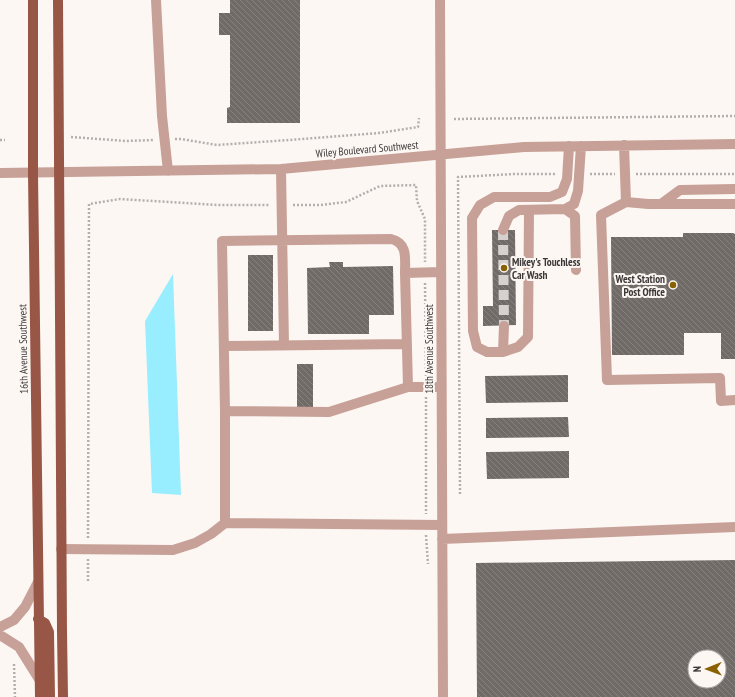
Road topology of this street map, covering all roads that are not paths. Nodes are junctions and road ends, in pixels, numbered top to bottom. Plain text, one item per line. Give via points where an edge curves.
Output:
1 (33, 0) edge
2 (58, 0) edge
3 (156, 0) edge
4 (440, 0) edge
5 (735, 144) edge
6 (624, 145) junction
7 (568, 146) junction
8 (581, 146) junction
9 (440, 154) junction
10 (281, 169) junction
11 (168, 171) junction
12 (0, 173) edge
13 (59, 173) junction
14 (33, 174) junction
15 (735, 189) edge
16 (626, 202) junction
17 (661, 204) junction
18 (735, 204) edge
19 (565, 209) junction
20 (529, 210) junction
21 (503, 230) tunnel mouth
22 (282, 239) junction
23 (576, 270) dead end
24 (441, 272) junction
25 (405, 273) junction
26 (504, 326) tunnel mouth
27 (407, 344) junction
28 (284, 345) junction
29 (224, 346) junction
30 (503, 352) junction
31 (408, 387) junction
32 (441, 388) junction
33 (735, 400) edge
34 (225, 411) junction
35 (225, 523) junction
36 (442, 525) junction
37 (735, 527) edge
38 (442, 539) junction
39 (61, 549) junction
40 (38, 582) junction
41 (38, 619) junction
42 (0, 627) edge
43 (0, 635) edge
44 (39, 679) junction
45 (40, 697) edge
46 (50, 697) edge
47 (63, 697) edge
48 (443, 697) edge

1 - 14 main road, 16th Avenue Southwest
2 - 13 main road
3 - 11 street
4 - 9 street, 18th Avenue Southwest
5 - 6 street, Wiley Boulevard Southwest
6 - 8 street, Wiley Boulevard Southwest
6 - 16 street
7 - 8 street, Wiley Boulevard Southwest
7 - 9 street, Wiley Boulevard Southwest
7 - 30 street via 567,179 562,192 550,197 494,197 480,205 472,218 473,331 477,347 487,352
8 - 19 street via 578,190 574,204
9 - 10 street, Wiley Boulevard Southwest
9 - 24 street, 18th Avenue Southwest
10 - 11 street, Wiley Boulevard Southwest
10 - 22 street
11 - 13 street, Wiley Boulevard Southwest
12 - 14 street, Wiley Boulevard Southwest
13 - 14 street, Wiley Boulevard Southwest
13 - 39 main road
14 - 40 main road, 16th Avenue Southwest
15 - 17 street via 680,190
16 - 17 street
16 - 33 street via 601,215 607,380 720,378 721,401
17 - 18 street
19 - 20 street
19 - 23 street via 575,216
20 - 21 street via 519,210 509,216
20 - 30 street via 528,337 518,347
22 - 25 street via 396,240 405,251
22 - 28 street
22 - 29 street via 222,241
24 - 25 street
24 - 32 street, 18th Avenue Southwest
25 - 27 street
26 - 30 street
27 - 28 street
27 - 31 street
28 - 29 street
29 - 34 street
31 - 32 street
31 - 34 street via 329,412
32 - 36 street, 18th Avenue Southwest
34 - 35 street
35 - 36 street
35 - 39 street via 195,543 173,550
36 - 38 street, 18th Avenue Southwest
37 - 38 street
38 - 48 street, 18th Avenue Southwest
39 - 47 main road
40 - 41 main road, 16th Avenue Southwest
40 - 42 street via 25,607 14,620
41 - 44 main road, 16th Avenue Southwest
41 - 46 main road via 45,623 49,632
43 - 44 street via 19,647
44 - 45 main road, 16th Avenue Southwest

